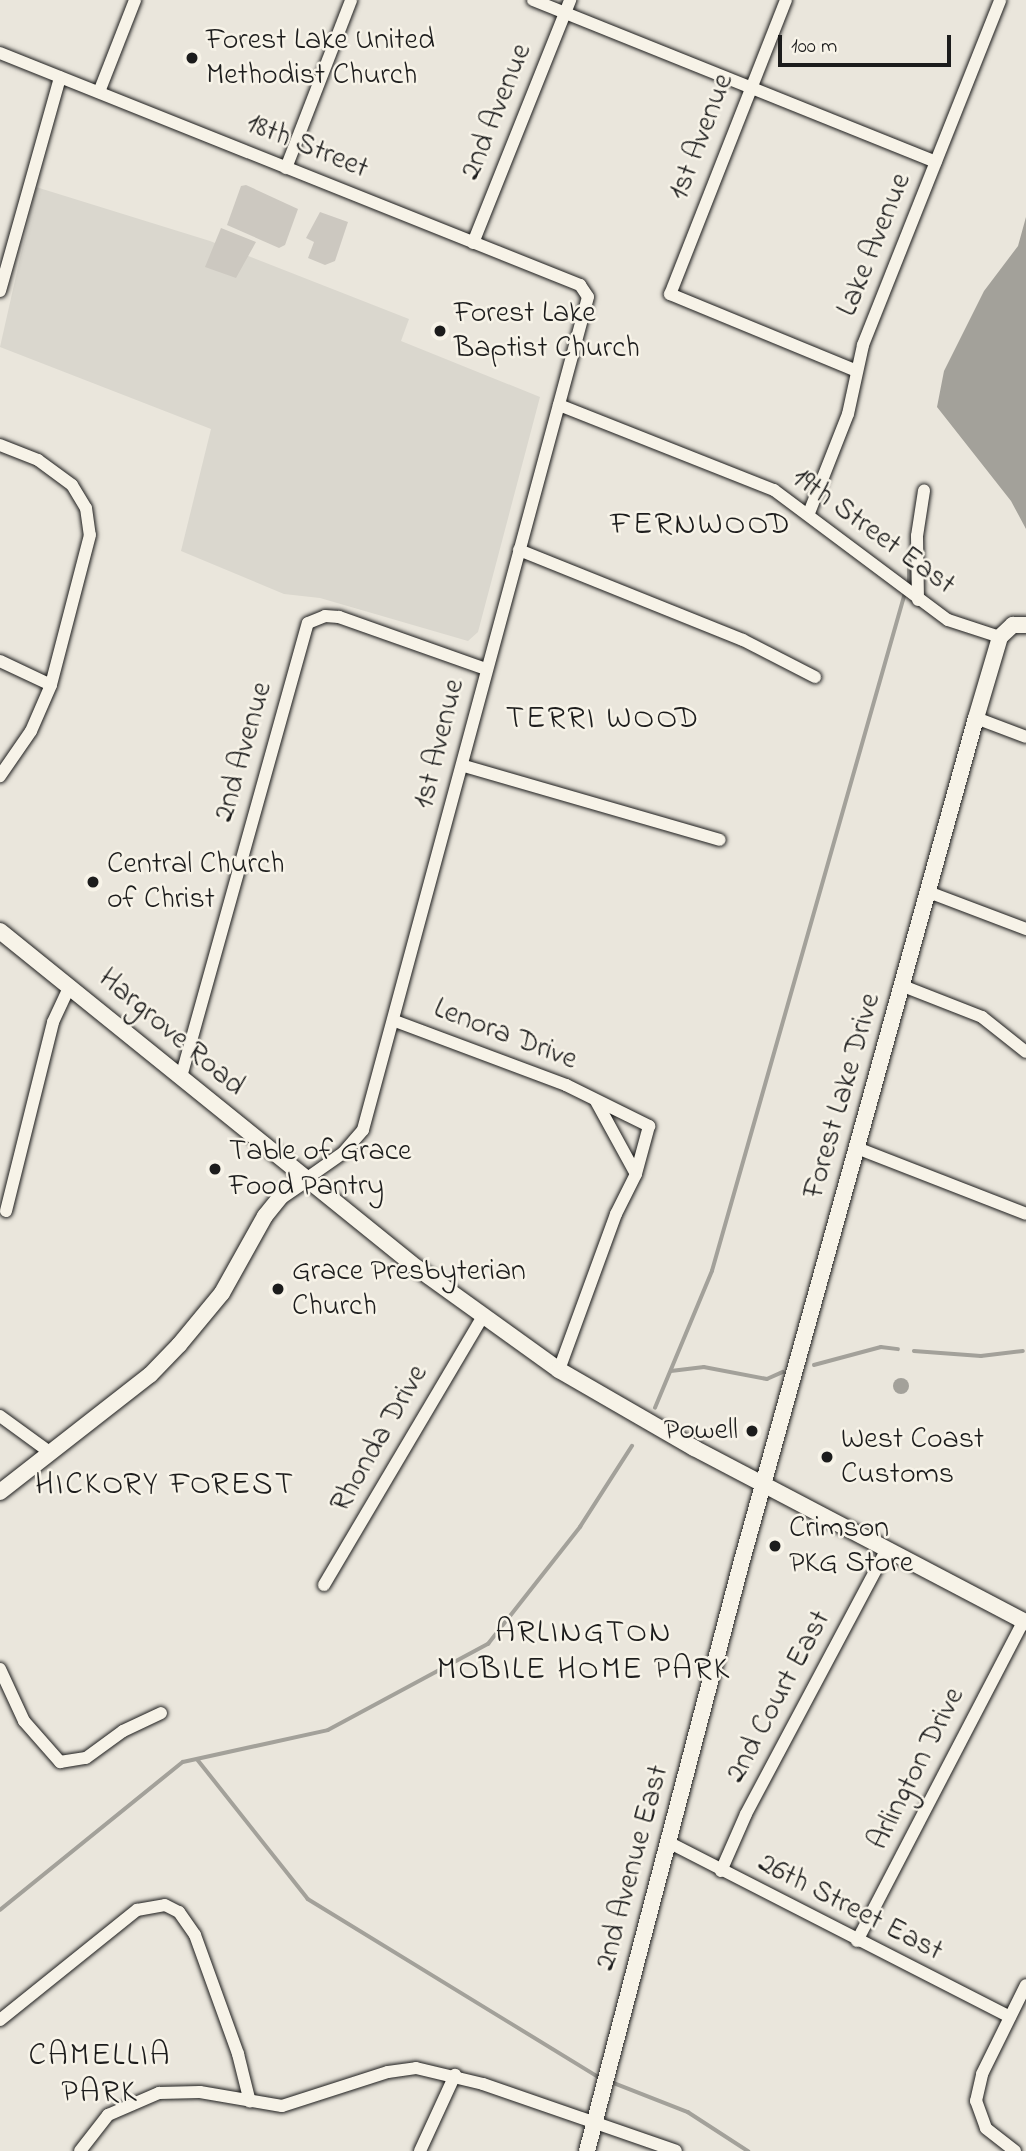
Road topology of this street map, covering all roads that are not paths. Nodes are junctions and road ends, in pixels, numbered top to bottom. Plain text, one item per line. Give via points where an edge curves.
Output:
1 (135, 0) edge
2 (351, 0) edge
3 (533, 0) edge
4 (570, 0) edge
5 (786, 0) edge
6 (1000, 0) edge
7 (565, 13) junction
8 (0, 53) edge
9 (60, 77) junction
10 (749, 86) junction
11 (99, 92) junction
12 (936, 162) junction
13 (286, 167) junction
14 (473, 243) junction
15 (0, 291) edge
16 (588, 297) joint
17 (854, 370) junction
18 (559, 405) junction
19 (0, 445) edge
20 (924, 491) dead end
21 (809, 513) junction
22 (519, 550) junction
23 (918, 600) junction
24 (1026, 625) edge
25 (1000, 637) junction
26 (0, 661) edge
27 (486, 669) junction
28 (815, 677) dead end
29 (51, 685) junction
30 (976, 718) junction
31 (1026, 737) edge
32 (464, 766) junction
33 (0, 776) edge
34 (720, 840) dead end
35 (931, 893) junction
36 (1026, 929) edge
37 (0, 931) edge
38 (70, 986) junction
39 (902, 986) junction
40 (395, 1021) junction
41 (1026, 1052) edge
42 (181, 1077) junction
43 (596, 1101) junction
44 (857, 1148) junction
45 (636, 1174) junction
46 (306, 1179) junction
47 (6, 1211) dead end
48 (1026, 1214) edge
49 (482, 1318) junction
50 (559, 1370) junction
51 (0, 1416) edge
52 (51, 1453) junction
53 (763, 1484) junction
54 (0, 1492) edge
55 (887, 1549) junction
56 (324, 1585) dead end
57 (732, 1600) joint
58 (1025, 1621) edge
59 (0, 1669) edge
60 (161, 1713) dead end
61 (668, 1843) junction
62 (721, 1871) junction
63 (857, 1941) junction
64 (1026, 1985) edge
65 (1010, 2018) junction
66 (0, 2020) edge
67 (454, 2075) junction
68 (250, 2102) junction
69 (595, 2123) junction
70 (80, 2151) edge
71 (420, 2151) edge
72 (587, 2151) edge
73 (676, 2151) edge
74 (1014, 2151) edge

1 - 11 street
2 - 13 street
3 - 7 street
4 - 7 street, 2nd Avenue
5 - 10 street, 1st Avenue
6 - 12 street, Lake Avenue
7 - 10 street
7 - 14 street, 2nd Avenue
8 - 9 street, 18th Street
9 - 11 street, 18th Street
9 - 15 street
10 - 12 street
10 - 17 street, 1st Avenue via 670,294
11 - 13 street, 18th Street
12 - 17 street, Lake Avenue
13 - 14 street, 18th Street
14 - 16 street, 18th Street via 580,285
16 - 18 street, 1st Avenue
17 - 21 street, Lake Avenue via 848,414
18 - 21 street, 19th Street East via 761,483
18 - 22 street, 1st Avenue
19 - 29 street via 62,475 80,495 89,521 86,562
20 - 23 street via 917,536
21 - 23 street, 19th Street East
22 - 27 street, 1st Avenue
22 - 28 street via 743,640
23 - 25 street, 19th Street East via 948,620
24 - 25 street via 1013,625
25 - 30 street, Forest Lake Drive
26 - 29 street
27 - 32 street, 1st Avenue
27 - 42 street, 2nd Avenue via 339,617 325,616 308,623
29 - 33 street via 32,731
30 - 31 street
30 - 35 street, Forest Lake Drive
32 - 34 street
32 - 40 street, 1st Avenue
35 - 36 street
35 - 39 street, Forest Lake Drive
37 - 38 street, Hargrove Road
38 - 42 street, Hargrove Road
38 - 47 street via 54,1022
39 - 41 street via 982,1017
39 - 44 street, Forest Lake Drive
40 - 43 street, Lenora Drive
40 - 46 street, 1st Avenue via 363,1130 344,1153
42 - 46 street, Hargrove Road
43 - 45 street, Lenora Drive
43 - 45 street, Lenora Drive via 649,1126
44 - 48 street
44 - 53 street, Forest Lake Drive
45 - 50 street, Lenora Drive via 619,1207
46 - 49 street, Hargrove Road
46 - 52 street via 281,1196 265,1216 222,1293 179,1345 150,1375
49 - 50 street, Hargrove Road
49 - 56 street, Rhonda Drive
50 - 53 street, Hargrove Road
51 - 52 street
52 - 54 street
53 - 55 street, Hargrove Road
53 - 57 street, Forest Lake Drive
55 - 58 street, Hargrove Road
55 - 62 street, 2nd Court East via 746,1814
57 - 61 street, 2nd Avenue East
58 - 63 street, Arlington Drive
59 - 60 street via 23,1721 60,1762 86,1758 122,1731
61 - 62 street, 26th Street East
61 - 69 street, 2nd Avenue East
62 - 63 street, 26th Street East
63 - 65 street, 26th Street East
64 - 65 street
65 - 74 street via 982,2074 976,2101 986,2128
66 - 68 street via 137,1910 165,1905 178,1912 195,1935 238,2053
67 - 68 street via 402,2069 296,2104
67 - 69 street
67 - 71 street
68 - 70 street via 186,2090 145,2097 108,2115
69 - 72 street, 2nd Avenue East
69 - 73 street

